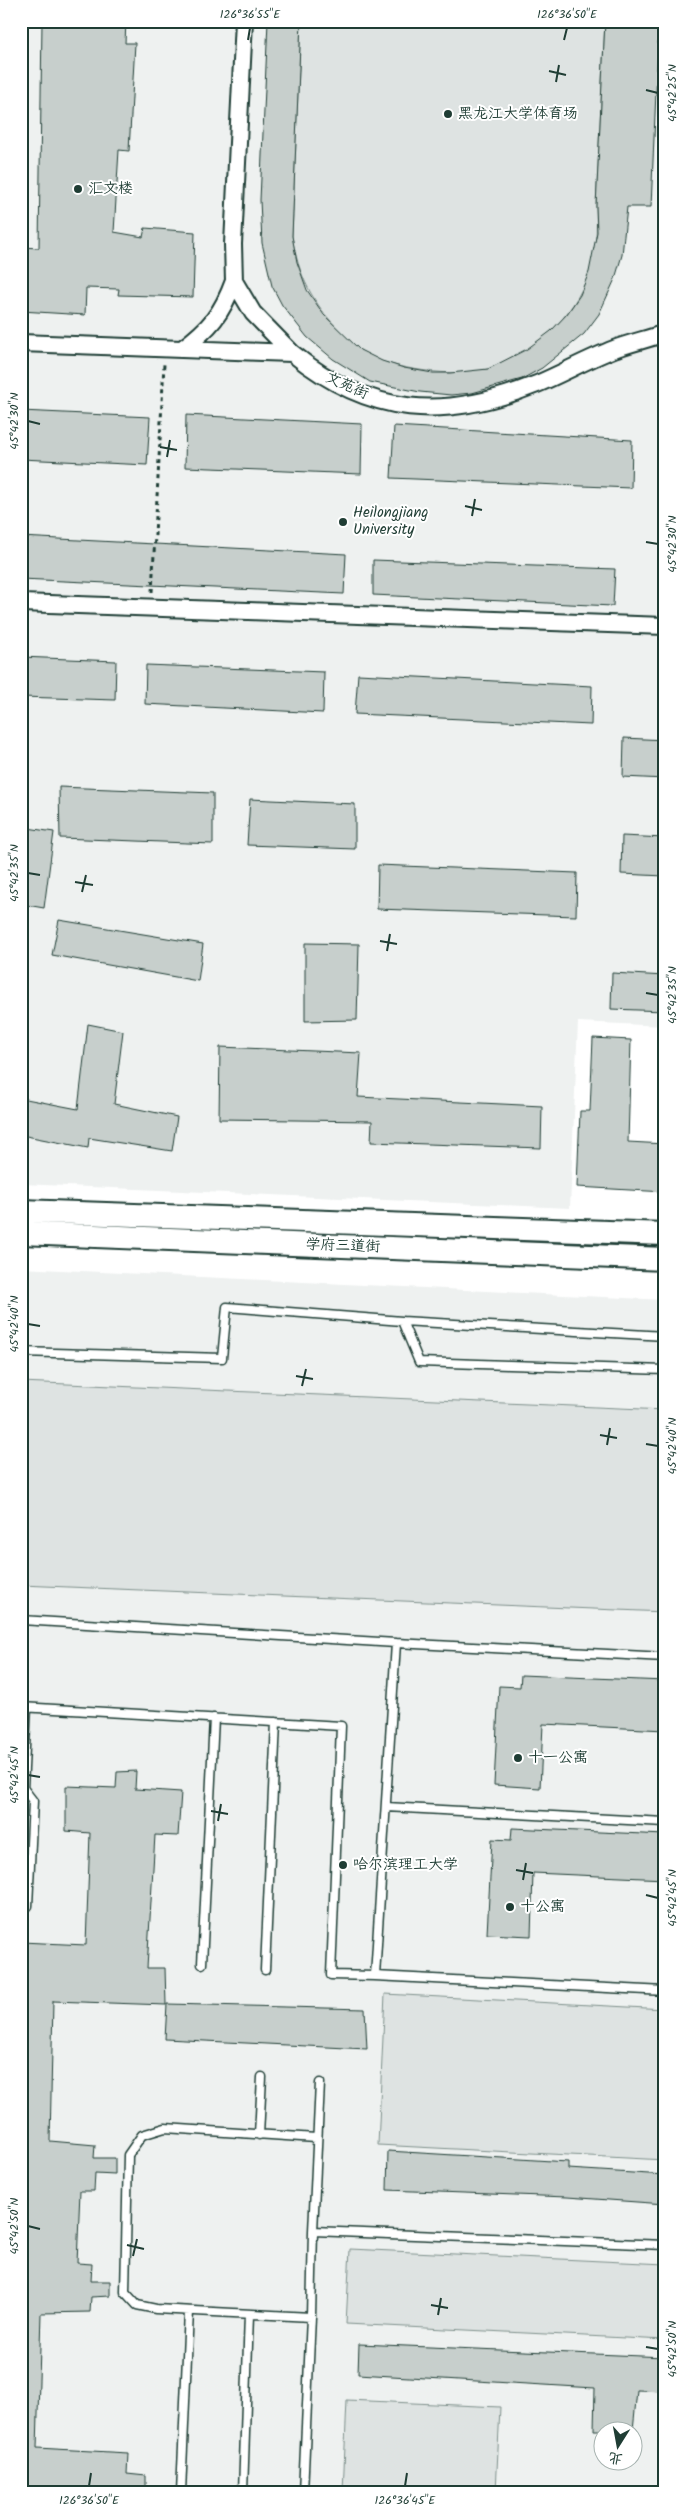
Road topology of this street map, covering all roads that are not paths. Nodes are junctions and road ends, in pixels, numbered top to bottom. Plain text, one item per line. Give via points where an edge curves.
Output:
1 (244, 21) edge
2 (234, 281) junction
3 (665, 333) edge
4 (21, 343) edge
5 (182, 349) junction
6 (292, 353) junction
7 (21, 603) edge
8 (665, 626) edge
9 (21, 1211) edge
10 (21, 1233) edge
11 (665, 1234) edge
12 (665, 1259) edge
13 (402, 1321) junction
14 (665, 1336) edge
15 (21, 1352) edge
16 (665, 1370) edge
17 (21, 1620) edge
18 (396, 1643) junction
19 (665, 1657) edge
20 (24, 1707) edge
21 (214, 1718) junction
22 (276, 1722) junction
23 (22, 1789) edge
24 (386, 1807) junction
25 (665, 1822) edge
26 (21, 1906) edge
27 (202, 1964) dead end
28 (265, 1970) dead end
29 (375, 1976) junction
30 (665, 1991) edge
31 (262, 2077) dead end
32 (320, 2083) dead end
33 (259, 2134) junction
34 (316, 2138) junction
35 (313, 2231) junction
36 (665, 2244) edge
37 (189, 2311) junction
38 (249, 2314) junction
39 (311, 2317) junction
40 (180, 2492) edge
41 (243, 2492) edge
42 (303, 2492) edge

1 - 2 street
2 - 5 street via 216,320
2 - 6 street, 文苑街 via 253,313
3 - 6 street, 文苑街 via 614,349 511,394 436,409 407,408 379,401 314,371
4 - 5 street
5 - 6 street
7 - 8 street
9 - 11 main road, 学府三道街
10 - 12 main road, 学府三道街
13 - 14 lane
13 - 15 lane via 227,1307 222,1358
13 - 16 lane via 419,1362
17 - 18 lane
18 - 19 lane
18 - 24 lane
20 - 21 lane
20 - 23 lane
21 - 22 lane
21 - 27 lane
22 - 28 lane
22 - 29 lane via 342,1726 331,1975
23 - 26 lane via 33,1802 28,1906
24 - 25 lane
24 - 29 lane
29 - 30 lane
31 - 33 lane
32 - 34 lane
33 - 34 lane
33 - 37 lane via 166,2128 142,2135 128,2155 125,2292 137,2305
34 - 35 lane
35 - 36 lane
35 - 39 lane
37 - 38 lane
37 - 40 lane
38 - 39 lane
38 - 41 lane
39 - 42 lane

